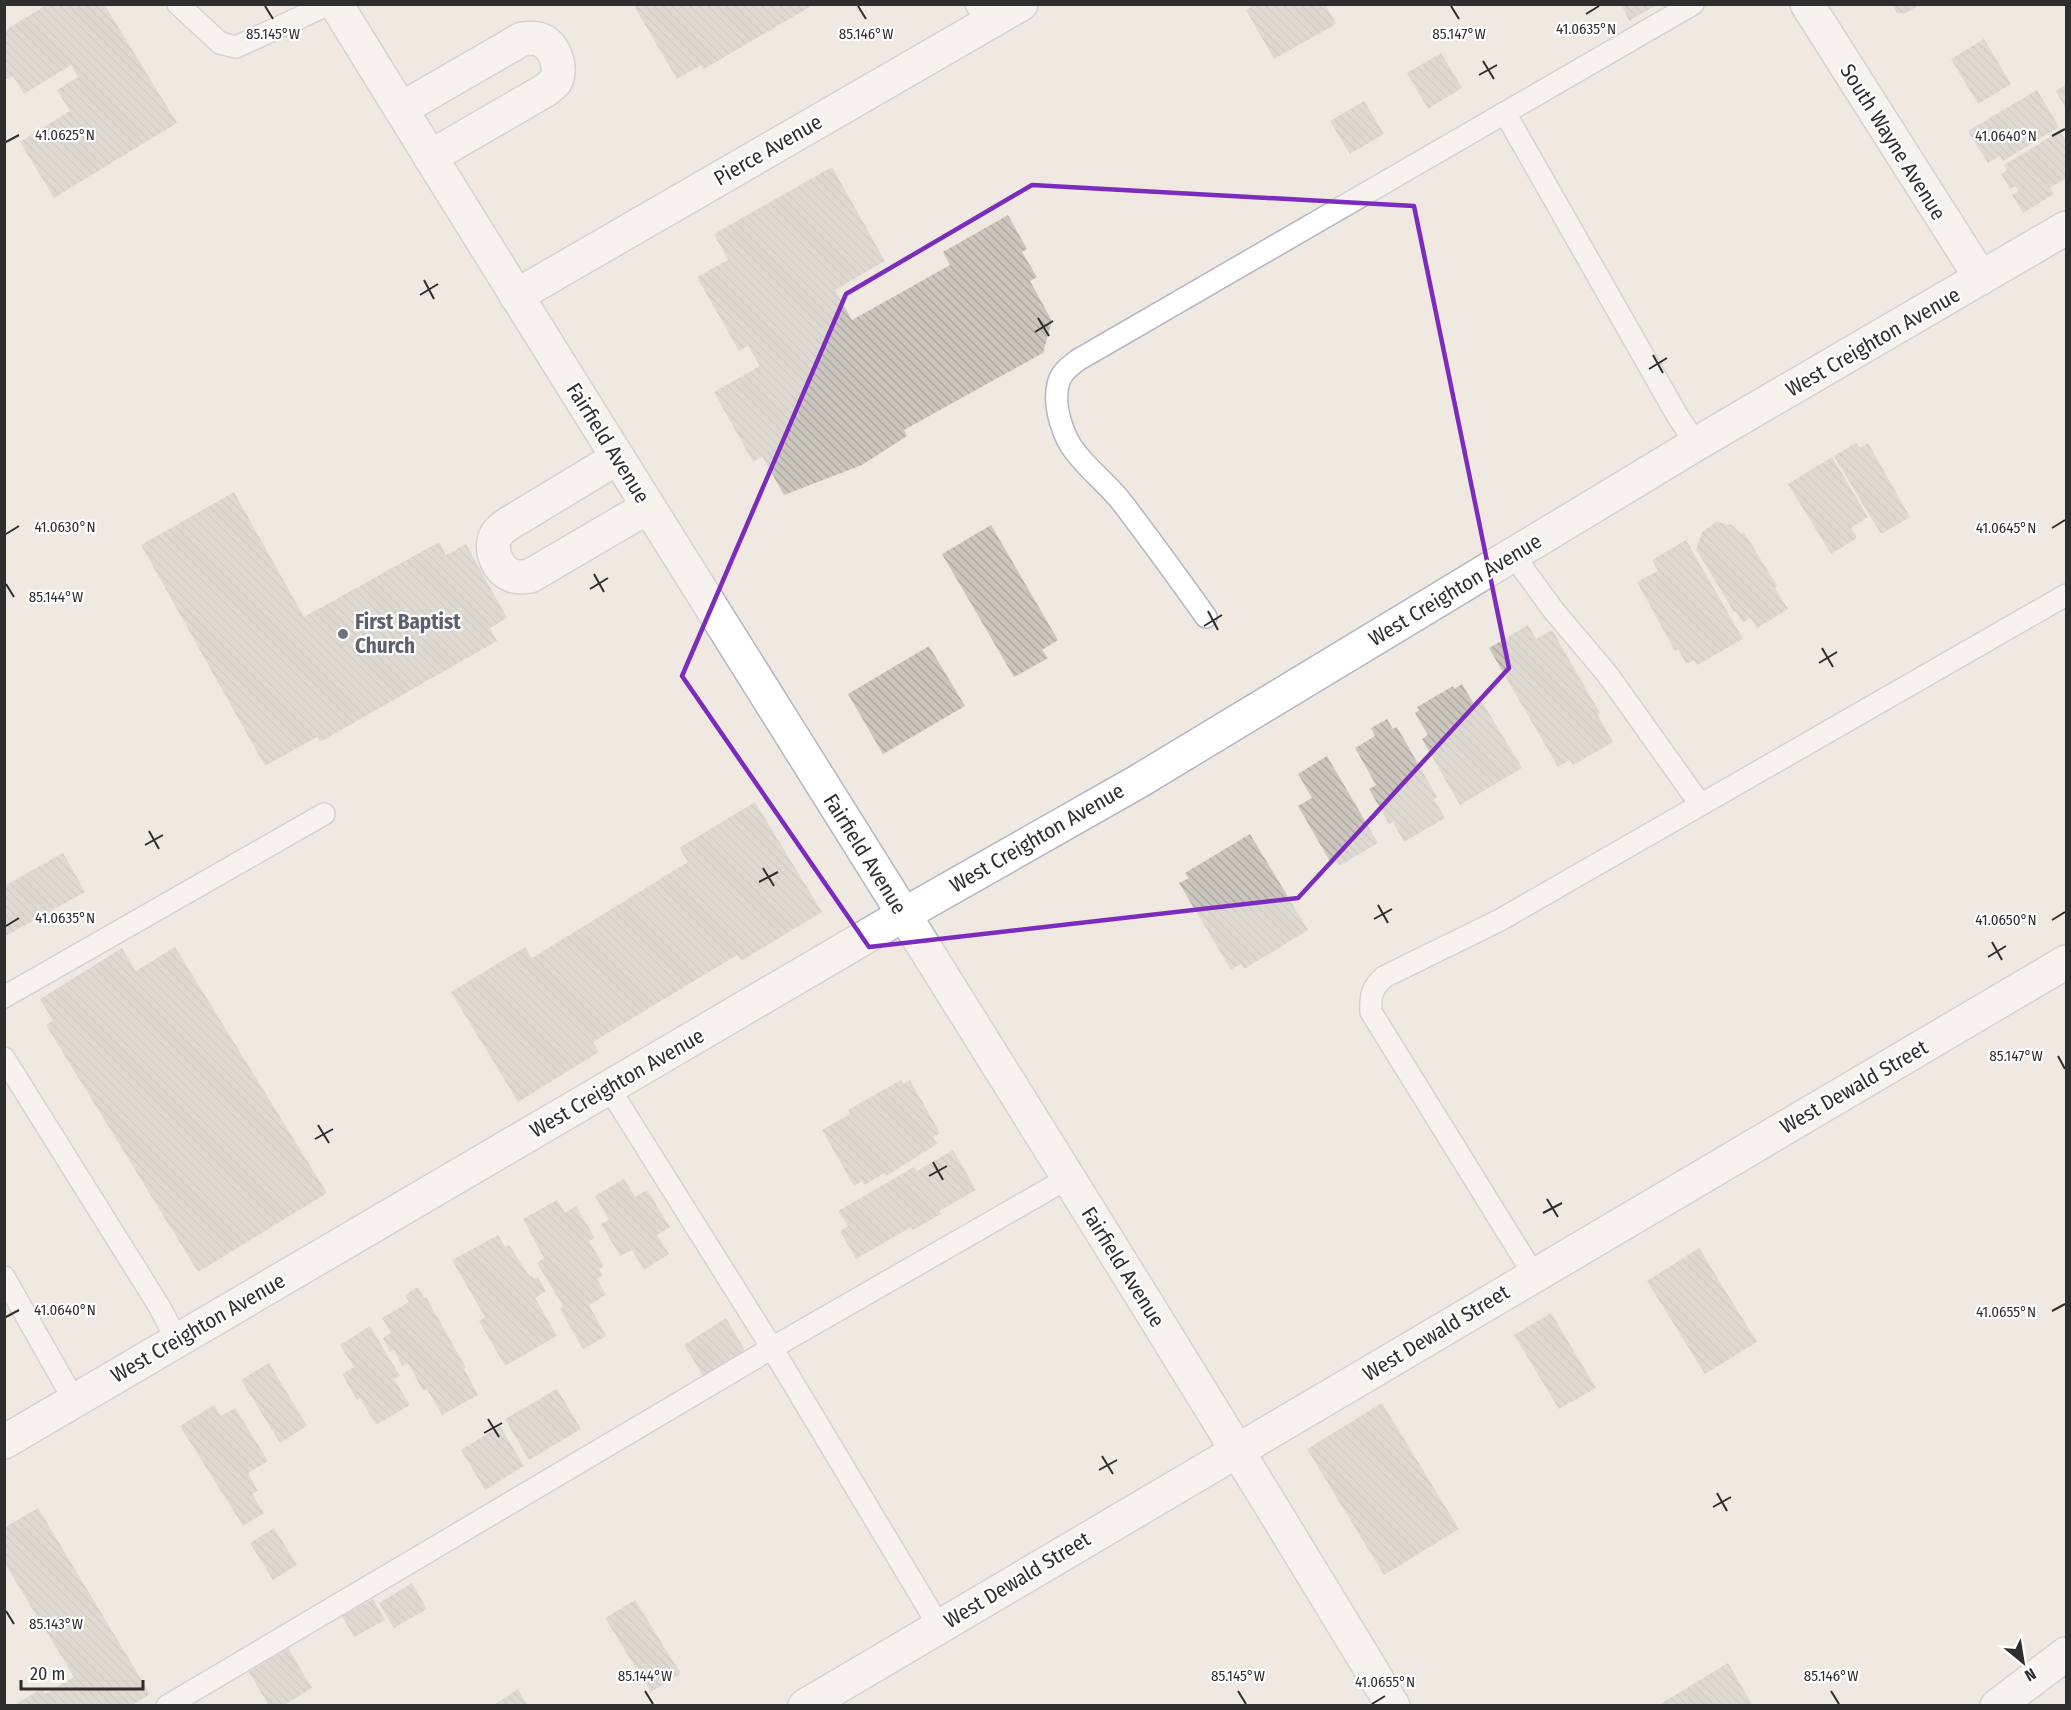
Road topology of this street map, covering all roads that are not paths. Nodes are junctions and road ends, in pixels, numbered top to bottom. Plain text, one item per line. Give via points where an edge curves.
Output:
1 (178, 4) edge
2 (329, 4) edge
3 (336, 4) edge
4 (1021, 4) edge
5 (1693, 4) edge
6 (1807, 4) edge
7 (982, 14) edge
8 (401, 109) junction
9 (1505, 113) junction
10 (430, 157) junction
11 (2067, 228) edge
12 (1981, 278) junction
13 (516, 296) junction
14 (1696, 444) junction
15 (617, 458) junction
16 (648, 507) junction
17 (1513, 555) junction
18 (2067, 595) edge
19 (1206, 617) dead end
20 (1700, 804) junction
21 (324, 813) dead end
22 (903, 915) junction
23 (2067, 962) edge
24 (4, 997) edge
25 (4, 1058) edge
26 (609, 1088) junction
27 (1068, 1178) junction
28 (1534, 1275) junction
29 (4, 1277) edge
30 (177, 1340) junction
31 (772, 1348) junction
32 (74, 1401) junction
33 (4, 1442) edge
34 (1238, 1450) junction
35 (939, 1626) junction
36 (2067, 1654) edge
37 (167, 1706) edge
38 (805, 1706) edge
39 (1393, 1706) edge
40 (1997, 1706) edge

1 - 2 lane via 220,43 236,46
3 - 8 street, Fairfield Avenue
4 - 7 street, Pierce Avenue
5 - 9 lane
6 - 12 street, South Wayne Avenue
7 - 13 street, Pierce Avenue
8 - 10 street, Fairfield Avenue
8 - 10 street via 522,39 541,40 549,46 558,62 555,82
9 - 14 lane
9 - 19 lane via 1064,371 1057,402 1070,446 1122,502
10 - 13 street, Fairfield Avenue
11 - 12 street, West Creighton Avenue
12 - 14 street, West Creighton Avenue
13 - 15 street, Fairfield Avenue
14 - 17 street, West Creighton Avenue
15 - 16 street, Fairfield Avenue
15 - 16 street via 497,533 494,553 502,568 510,575 530,576
16 - 22 street, Fairfield Avenue
17 - 20 lane via 1608,675
17 - 22 street, West Creighton Avenue via 1149,775
18 - 20 lane
20 - 28 lane via 1500,920 1384,977 1370,997 1371,1012
21 - 24 lane
22 - 26 street, West Creighton Avenue
22 - 27 street, Fairfield Avenue
23 - 28 street, West Dewald Street
25 - 30 lane
26 - 30 street, West Creighton Avenue
26 - 31 lane
27 - 31 lane
27 - 34 street, Fairfield Avenue
28 - 34 street, West Dewald Street
29 - 32 lane
30 - 32 street, West Creighton Avenue
31 - 35 lane
31 - 37 lane
32 - 33 street, West Creighton Avenue
34 - 35 street, West Dewald Street
34 - 39 street, Fairfield Avenue
35 - 38 street, West Dewald Street
36 - 40 street

